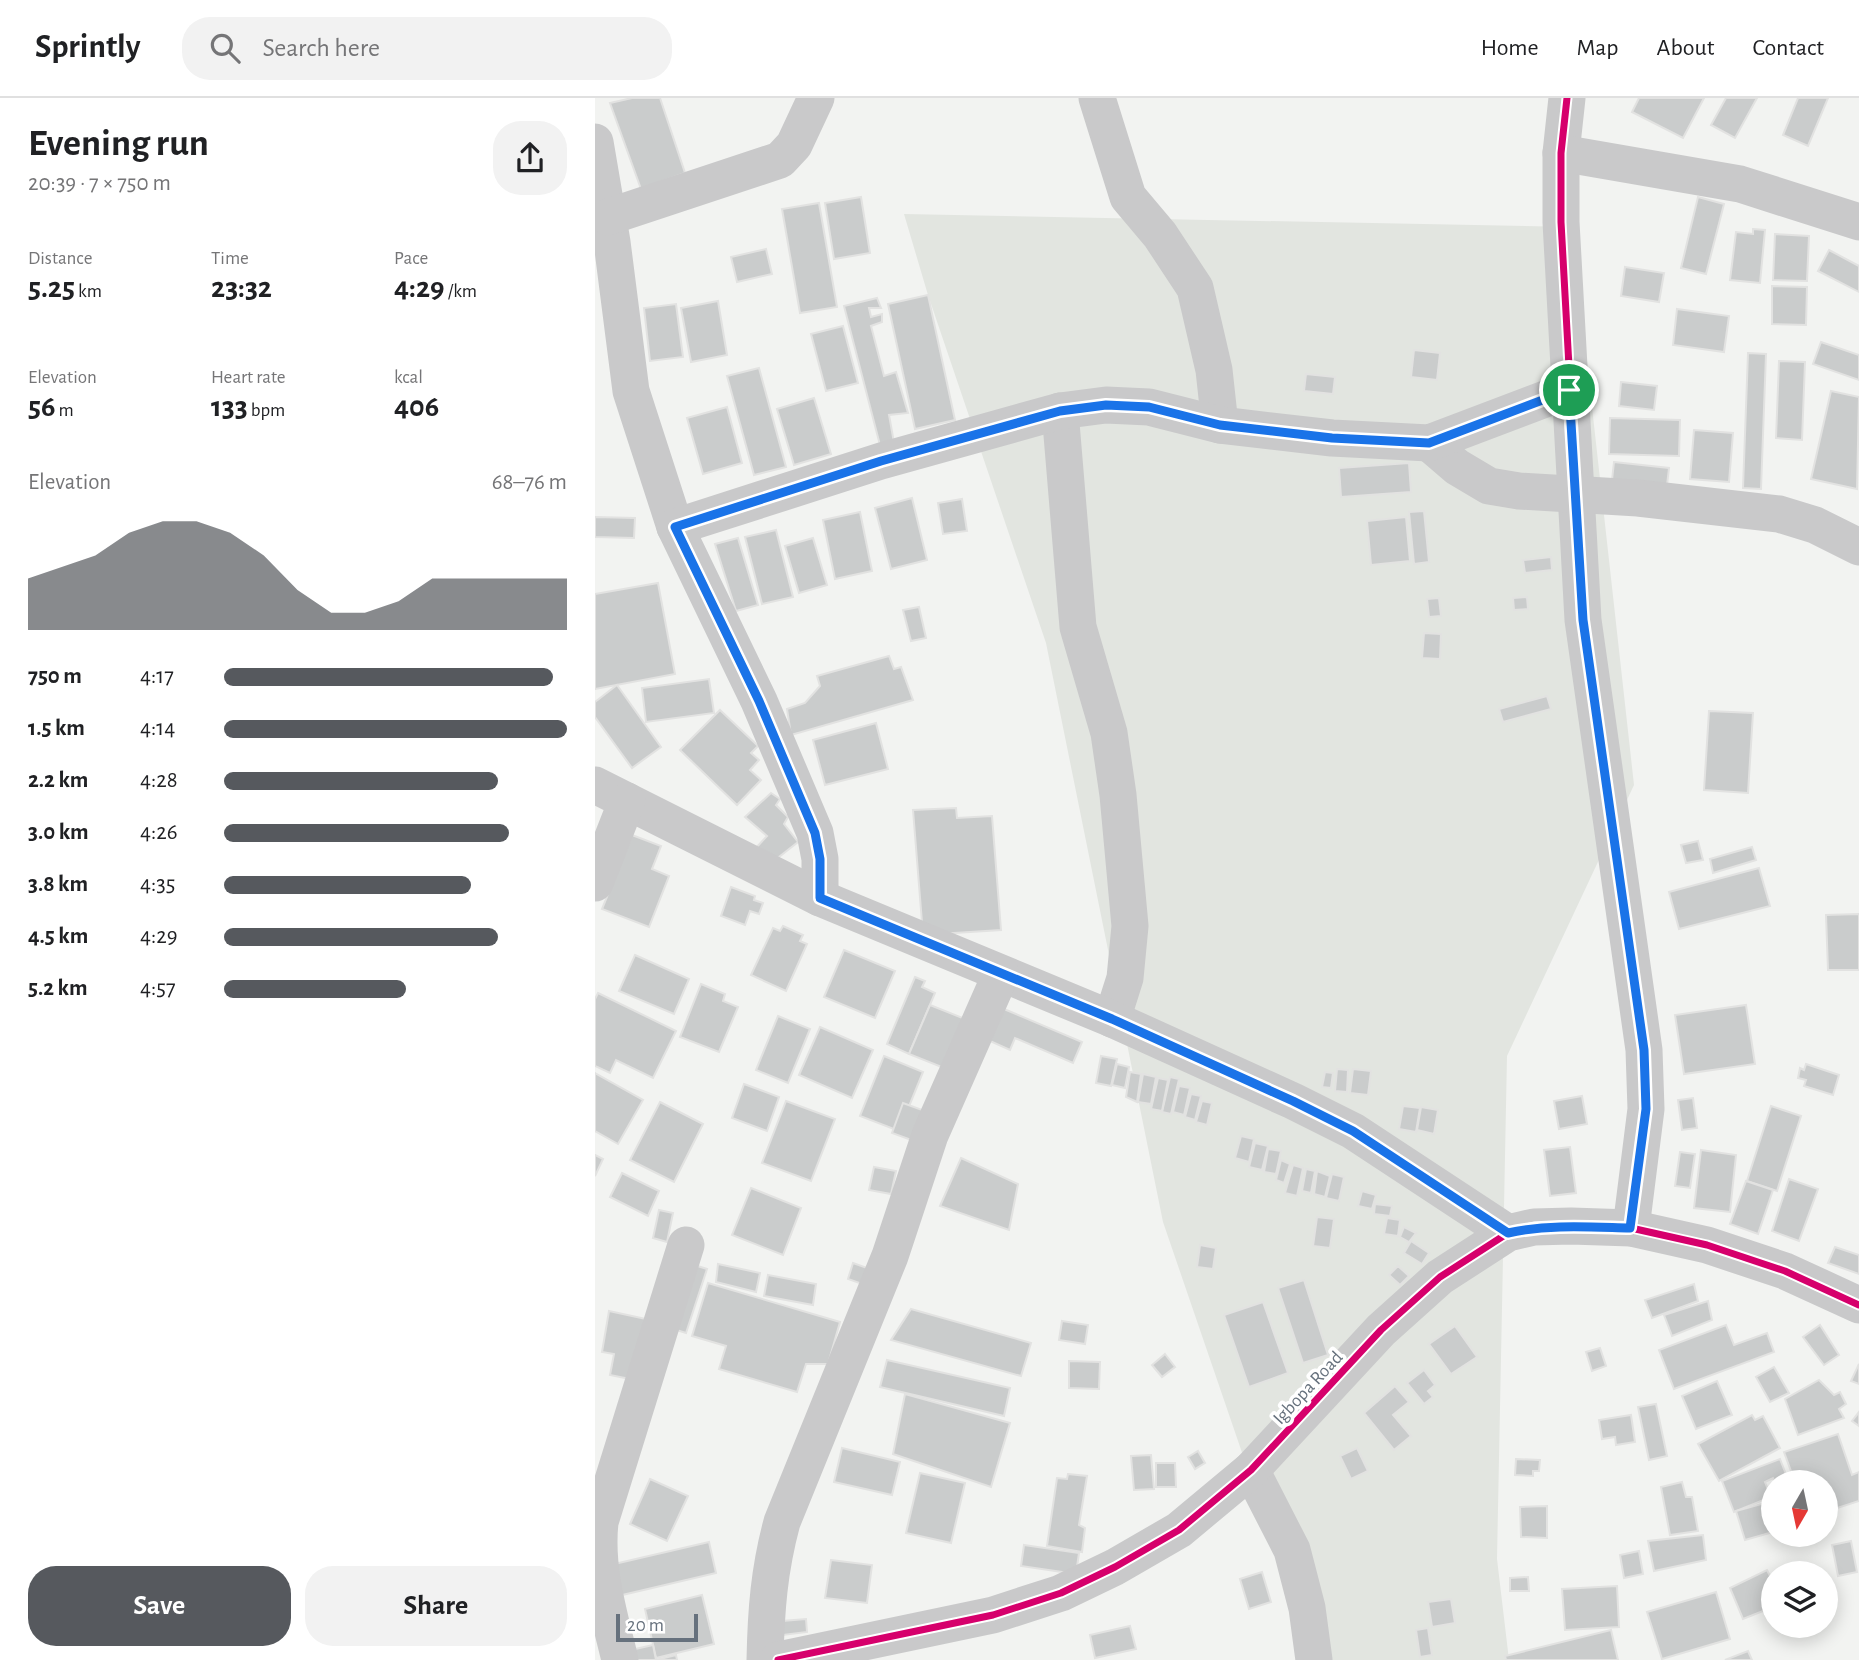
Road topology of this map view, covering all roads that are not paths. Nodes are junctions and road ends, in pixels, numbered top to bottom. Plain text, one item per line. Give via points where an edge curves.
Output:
1 (816, 98) edge
2 (1097, 98) edge
3 (1567, 98) edge
4 (595, 142) edge
5 (1561, 153) junction
6 (608, 217) junction
7 (1859, 222) edge
8 (1569, 390) junction
9 (1060, 411) junction
10 (1220, 425) junction
11 (1429, 443) junction
12 (1575, 496) junction
13 (675, 527) junction
14 (1859, 547) edge
15 (595, 785) edge
16 (628, 801) junction
17 (595, 883) edge
18 (820, 898) junction
19 (1001, 974) junction
20 (1112, 1019) junction
21 (1630, 1228) junction
22 (1508, 1233) junction
23 (686, 1245) dead end
24 (1859, 1305) edge
25 (1251, 1469) junction
26 (620, 1660) edge
27 (765, 1660) edge
28 (779, 1660) edge
29 (1314, 1660) edge

1 - 6 street via 794,145 780,160
2 - 10 street via 1128,197 1195,288 1214,370
3 - 5 street
4 - 6 street
5 - 7 street via 1740,184
5 - 8 street
6 - 13 street via 631,391
8 - 11 street
8 - 12 street
9 - 10 street via 1106,405 1149,407
9 - 13 street via 881,461
9 - 20 street via 1077,627 1109,733 1130,926 1125,978
10 - 11 street
11 - 12 street via 1489,486
12 - 14 street via 1638,498 1779,514 1815,525
12 - 21 street via 1583,620 1644,1050 1646,1109
13 - 18 street via 759,701 815,833
15 - 16 street
16 - 17 street
16 - 18 street
18 - 19 street
19 - 20 street
19 - 27 street via 930,1135 890,1256 782,1522 766,1605
20 - 22 street via 1353,1131
21 - 22 street, Igbopa Road via 1534,1227
21 - 24 street, Igbopa Road via 1707,1245 1785,1271
22 - 25 street, Igbopa Road via 1440,1277 1381,1330
23 - 26 street via 600,1522 599,1570
25 - 28 street, Igbopa Road via 1179,1530 1061,1593 993,1615
25 - 29 street via 1292,1550

